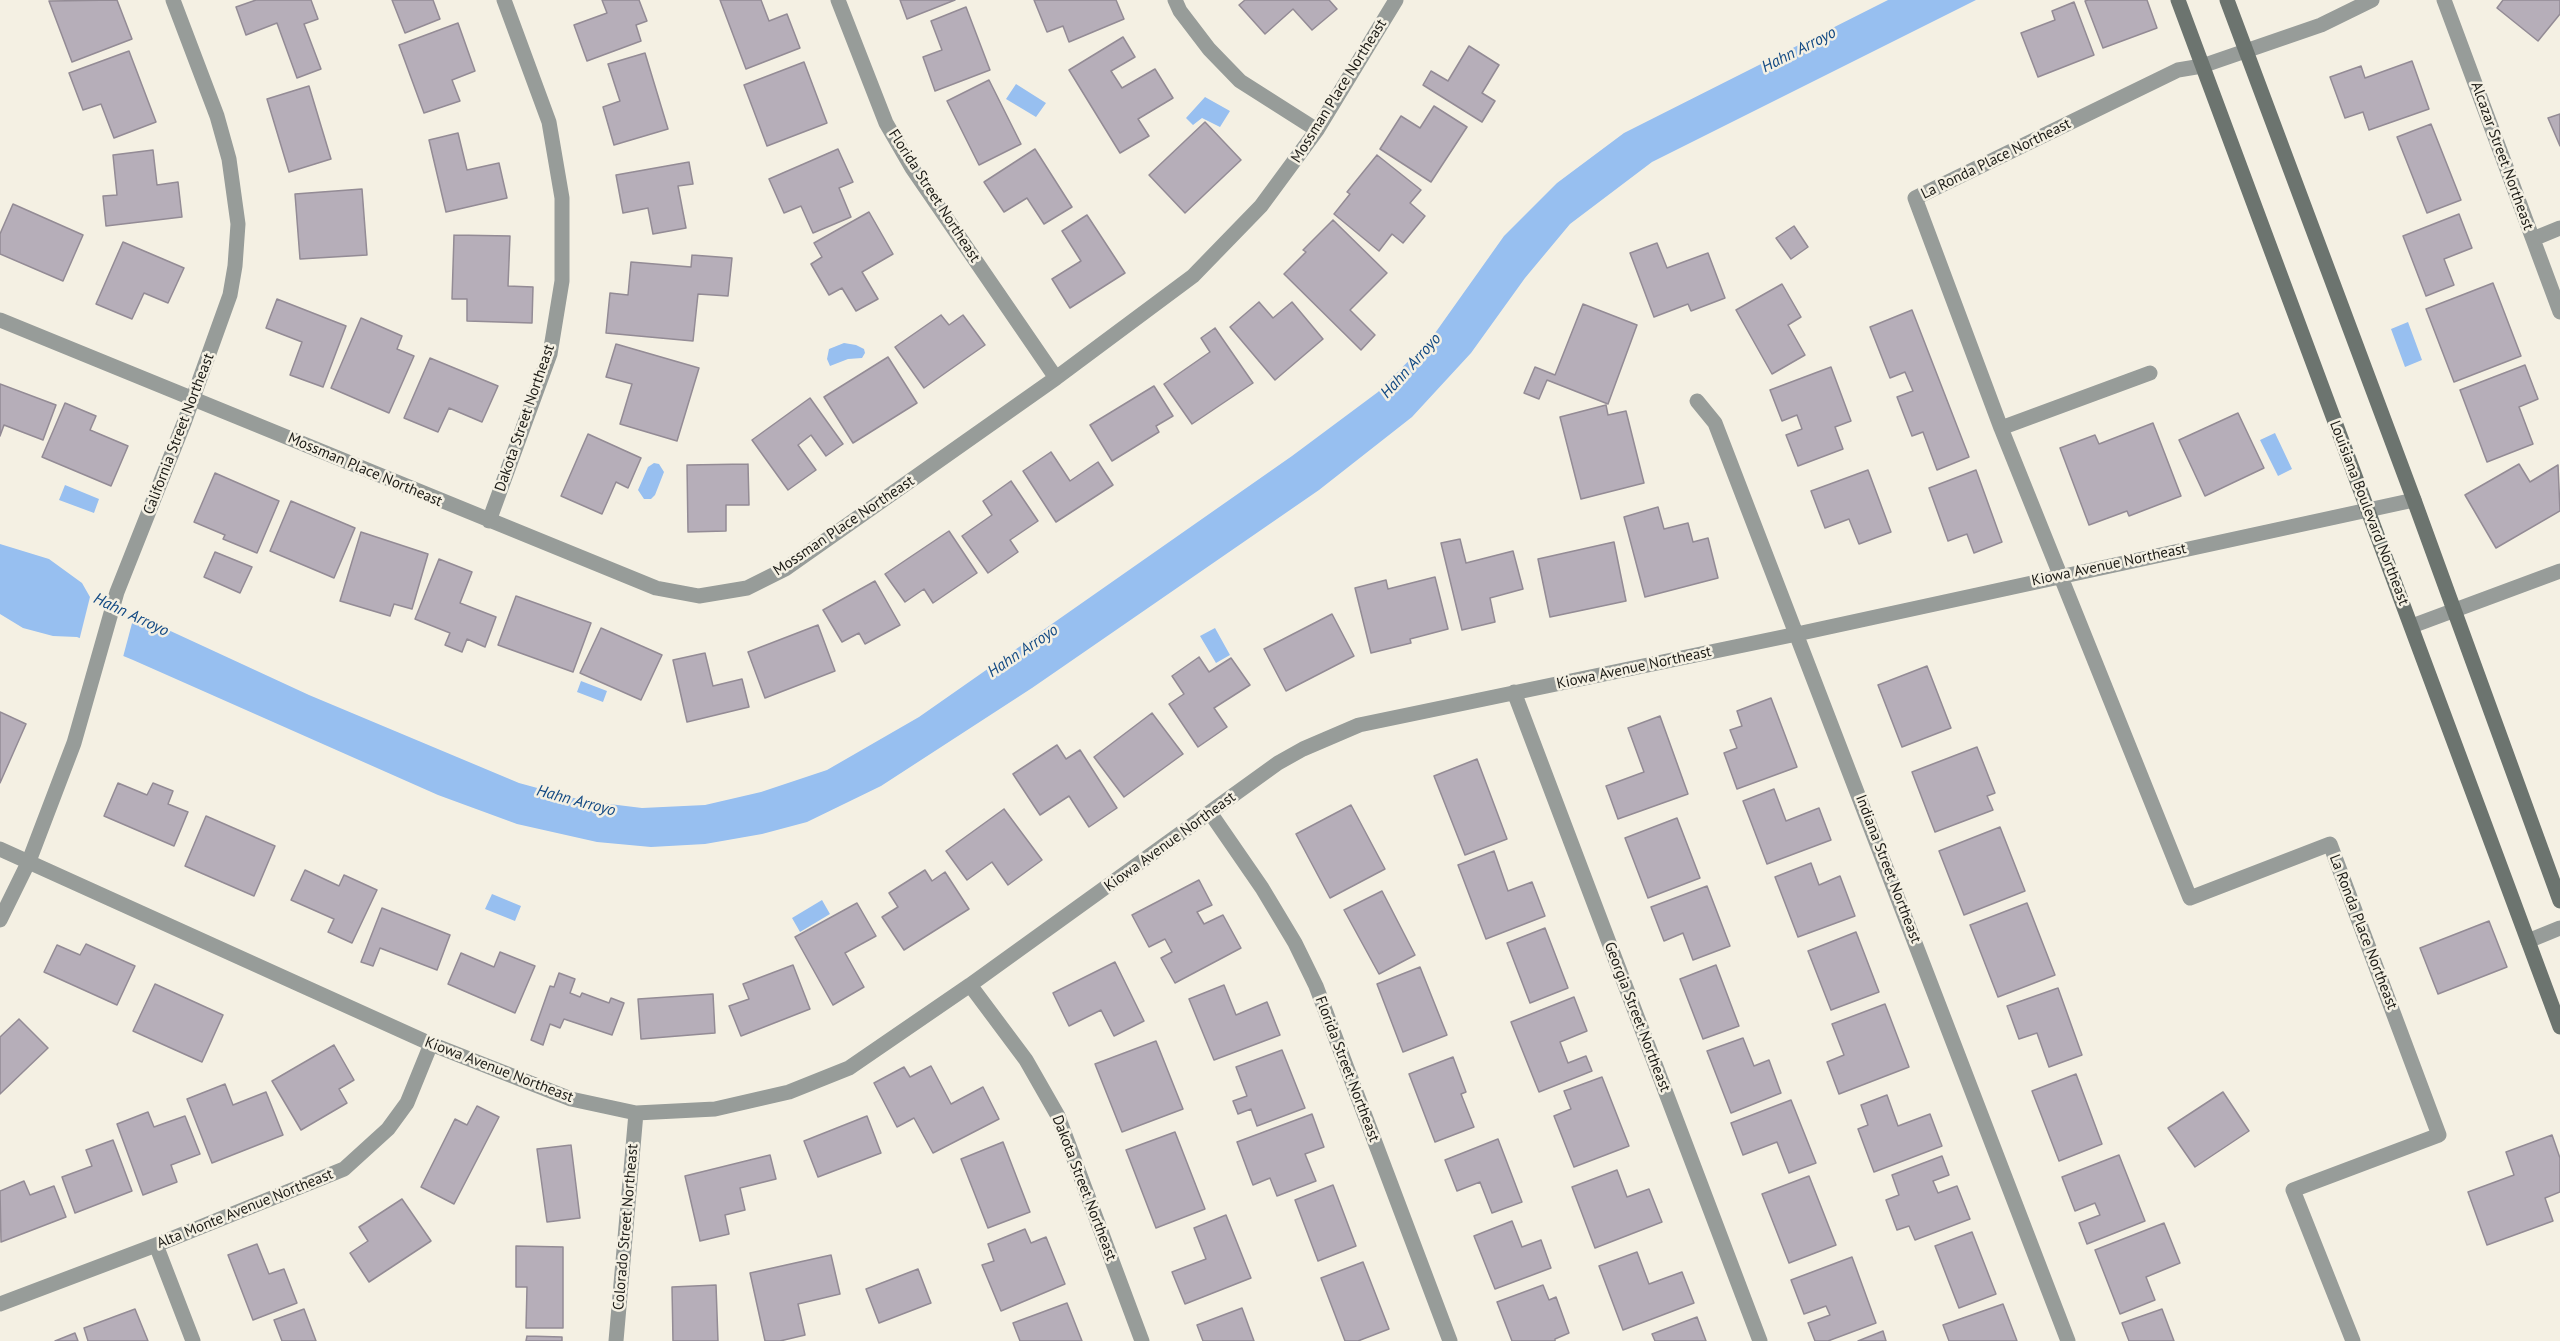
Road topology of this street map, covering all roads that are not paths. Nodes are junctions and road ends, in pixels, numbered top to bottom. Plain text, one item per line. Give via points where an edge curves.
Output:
1 (173, 0) edge
2 (504, 0) edge
3 (838, 0) edge
4 (1175, 0) edge
5 (1396, 0) edge
6 (2178, 0) edge
7 (2227, 0) edge
8 (2372, 0) edge
9 (2444, 0) edge
10 (2244, 51) junction
11 (2202, 66) junction
12 (1317, 130) junction
13 (2560, 228) edge
14 (2533, 239) junction
15 (2560, 312) edge
16 (0, 320) edge
17 (2151, 373) dead end
18 (1056, 378) junction
19 (194, 399) junction
20 (1697, 401) dead end
21 (2001, 428) junction
22 (2414, 500) junction
23 (2367, 509) junction
24 (489, 521) junction
25 (2560, 571) edge
26 (2061, 575) junction
27 (2454, 611) junction
28 (2412, 627) junction
29 (1797, 634) junction
30 (1514, 692) junction
31 (1210, 814) junction
32 (0, 849) edge
33 (29, 861) junction
34 (2560, 901) edge
35 (0, 920) edge
36 (2560, 928) edge
37 (2528, 940) junction
38 (970, 985) junction
39 (2560, 1027) edge
40 (431, 1044) junction
41 (636, 1113) junction
42 (156, 1245) junction
43 (0, 1304) edge
44 (193, 1341) edge
45 (615, 1341) edge
46 (1142, 1341) edge
47 (1450, 1341) edge
48 (1760, 1341) edge
49 (2068, 1341) edge
50 (2353, 1341) edge

1 - 19 street, California Street Northeast via 217,116 229,159 238,224 230,295
2 - 24 street, Dakota Street Northeast via 549,122 562,198 562,281 550,354
3 - 18 street, Florida Street Northeast via 891,132
4 - 12 street via 1209,49 1240,81
5 - 12 street, Mossman Place Northeast
6 - 11 main road, Louisiana Boulevard Northeast
7 - 10 main road
8 - 10 street via 2321,25
9 - 14 street, Alcazar Street Northeast
10 - 11 street
10 - 22 main road
11 - 21 street, La Ronda Place Northeast via 2178,70 1915,198
11 - 23 main road, Louisiana Boulevard Northeast
12 - 18 street, Mossman Place Northeast via 1261,206 1193,276
13 - 14 street
14 - 15 street, Alcazar Street Northeast
16 - 19 street, Mossman Place Northeast
17 - 21 street
18 - 24 street, Mossman Place Northeast via 785,569 747,588 699,596 656,588
19 - 24 street, Mossman Place Northeast
19 - 33 street, California Street Northeast via 117,592 75,743
20 - 29 street, Indiana Street Northeast via 1716,423
21 - 26 street, La Ronda Place Northeast
22 - 23 street, Kiowa Avenue Northeast
22 - 27 main road
23 - 26 street, Kiowa Avenue Northeast
23 - 28 main road, Louisiana Boulevard Northeast
25 - 27 street
26 - 29 street, Kiowa Avenue Northeast
26 - 50 street, La Ronda Place Northeast via 2190,898 2330,844 2439,1135 2293,1190
27 - 28 street
27 - 34 main road
28 - 37 main road, Louisiana Boulevard Northeast
29 - 30 street, Kiowa Avenue Northeast
29 - 49 street, Indiana Street Northeast
30 - 31 street, Kiowa Avenue Northeast via 1359,725 1295,753
30 - 48 street, Georgia Street Northeast
31 - 38 street, Kiowa Avenue Northeast
31 - 47 street, Florida Street Northeast via 1262,888 1316,986
32 - 33 street, Kiowa Avenue Northeast
33 - 35 street, California Street Northeast
33 - 40 street, Kiowa Avenue Northeast
36 - 37 street
37 - 39 main road, Louisiana Boulevard Northeast
38 - 41 street, Kiowa Avenue Northeast via 849,1068 789,1092 715,1108
38 - 46 street, Dakota Street Northeast via 1026,1060 1058,1116
40 - 41 street, Kiowa Avenue Northeast via 571,1099
40 - 42 street, Alta Monte Avenue Northeast via 407,1103 388,1129 344,1169
41 - 45 street, Colorado Street Northeast
42 - 43 street, Alta Monte Avenue Northeast
42 - 44 street

